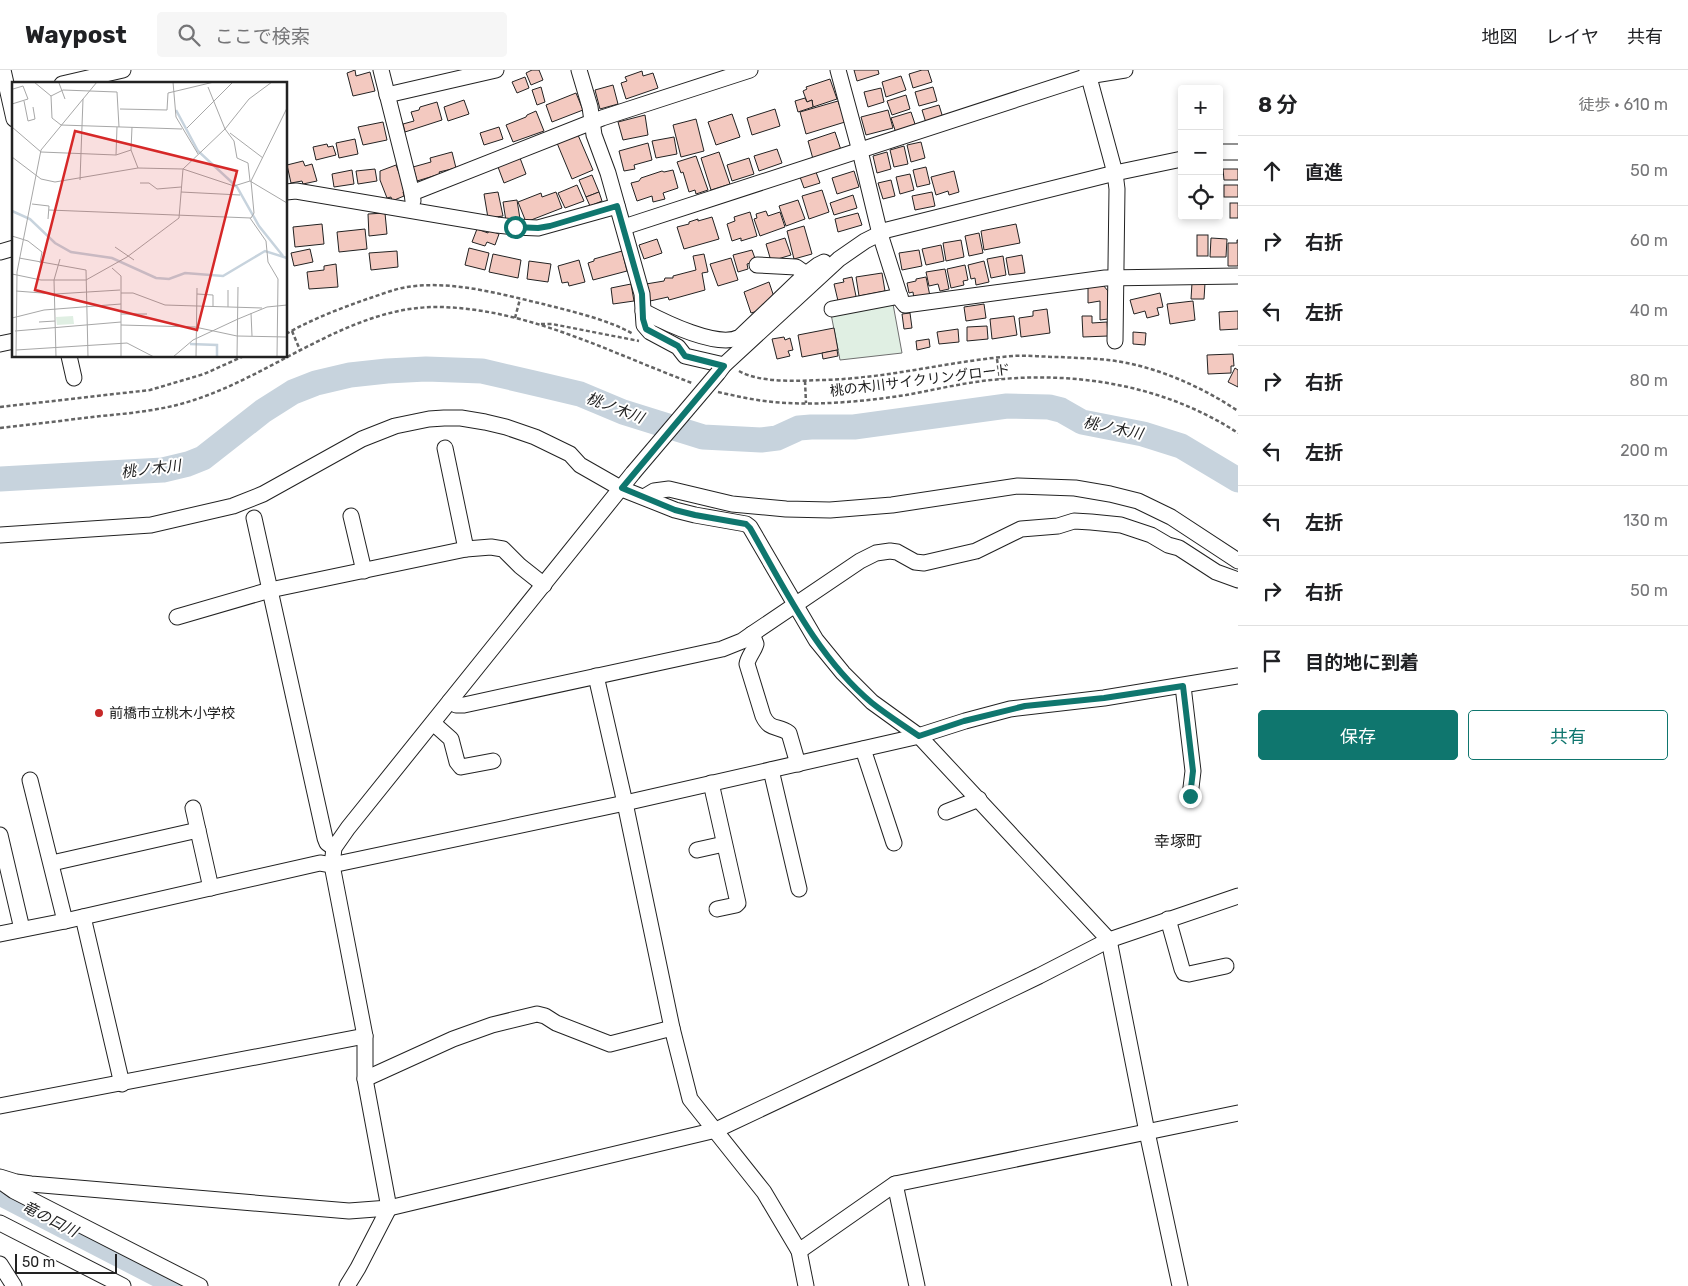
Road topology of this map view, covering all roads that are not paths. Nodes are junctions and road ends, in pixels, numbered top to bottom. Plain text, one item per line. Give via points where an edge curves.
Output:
1 (2, 70) edge
2 (123, 70) edge
3 (381, 70) edge
4 (496, 70) edge
5 (580, 70) edge
6 (750, 70) edge
7 (838, 70) edge
8 (1125, 70) edge
9 (1087, 73) edge
10 (71, 82) edge
11 (7, 95) edge
12 (387, 95) junction
13 (12, 112) edge
14 (592, 122) junction
15 (860, 151) junction
16 (1223, 152) edge
17 (1238, 152) edge
18 (1178, 160) edge
19 (1115, 173) junction
20 (288, 192) edge
21 (412, 193) junction
22 (617, 206) junction
23 (412, 210) junction
24 (624, 227) junction
25 (880, 234) junction
26 (839, 259) junction
27 (757, 265) dead end
28 (806, 274) junction
29 (1238, 276) edge
30 (1116, 277) junction
31 (900, 296) junction
32 (832, 309) dead end
33 (643, 311) junction
34 (1115, 341) dead end
35 (69, 358) edge
36 (726, 369) junction
37 (74, 378) dead end
38 (444, 448) dead end
39 (622, 488) junction
40 (644, 497) junction
41 (351, 516) dead end
42 (254, 518) dead end
43 (0, 535) edge
44 (1179, 548) junction
45 (466, 549) junction
46 (1237, 560) edge
47 (364, 571) junction
48 (1238, 580) edge
49 (544, 585) junction
50 (270, 590) junction
51 (794, 604) junction
52 (177, 617) dead end
53 (752, 634) junction
54 (596, 676) junction
55 (1238, 676) edge
56 (1183, 686) junction
57 (450, 701) junction
58 (433, 723) junction
59 (919, 736) junction
60 (863, 749) junction
61 (493, 761) dead end
62 (798, 764) junction
63 (771, 770) junction
64 (30, 780) dead end
65 (711, 783) junction
66 (1190, 796) dead end
67 (979, 799) junction
68 (625, 802) junction
69 (193, 808) dead end
70 (946, 812) dead end
71 (198, 830) junction
72 (0, 835) edge
73 (894, 843) dead end
74 (724, 844) junction
75 (334, 848) junction
76 (697, 850) dead end
77 (52, 863) junction
78 (332, 865) junction
79 (211, 888) junction
80 (799, 889) dead end
81 (1238, 896) edge
82 (717, 909) dead end
83 (83, 917) junction
84 (1168, 919) junction
85 (65, 921) junction
86 (22, 929) junction
87 (0, 934) edge
88 (1109, 940) junction
89 (1226, 966) dead end
90 (672, 1028) junction
91 (365, 1036) junction
92 (365, 1079) junction
93 (122, 1084) junction
94 (0, 1106) edge
95 (1238, 1113) edge
96 (716, 1130) junction
97 (1147, 1132) junction
98 (0, 1178) edge
99 (0, 1181) edge
100 (895, 1184) junction
101 (389, 1208) junction
102 (0, 1223) edge
103 (799, 1251) junction
104 (0, 1264) edge
105 (14, 1286) edge
106 (123, 1286) edge
107 (200, 1286) edge
108 (347, 1286) edge
109 (806, 1286) edge
110 (917, 1286) edge
111 (1180, 1286) edge

1 - 11 street
2 - 10 street
3 - 12 street
4 - 12 street
5 - 14 street
6 - 14 street
7 - 15 street
8 - 9 street
9 - 15 street
9 - 19 street
11 - 13 street
12 - 21 street
14 - 21 street
14 - 22 street
15 - 24 street
15 - 25 street
16 - 17 street
18 - 19 street
19 - 25 street via 899,226
19 - 30 street
20 - 23 street
21 - 23 street
22 - 23 street via 538,228
22 - 24 street
24 - 33 street via 642,294
25 - 26 street
25 - 31 street
26 - 28 street via 818,264
26 - 36 street
27 - 28 street via 796,267
28 - 33 street via 740,337 731,340 686,331
29 - 30 street
30 - 31 street via 909,306 902,304
30 - 34 street
31 - 32 street
33 - 36 street via 646,329 678,346 685,356
35 - 37 street
36 - 39 street, bridge
38 - 45 street
39 - 40 street
39 - 43 street via 580,465 570,454 535,437 461,418 428,419 395,426 362,439 263,494 234,506 151,525
39 - 49 street
40 - 46 street via 668,489 732,504 830,510 892,505 1010,487 1074,488 1138,501 1171,517
40 - 51 street via 695,515 746,524
41 - 47 street
42 - 50 street
44 - 46 street
44 - 48 street via 1216,572
44 - 51 street via 1121,525 1074,521 1058,526 1021,528 976,551 924,562 915,562 897,552 876,553
45 - 47 street
45 - 49 street via 503,549
47 - 50 street
49 - 57 street
50 - 52 street
50 - 75 street via 325,838
51 - 53 street
51 - 59 street via 816,640 855,686
53 - 54 street via 722,649
53 - 62 street via 756,644 747,664 763,716 771,727 789,733
54 - 57 street via 460,706
54 - 68 street
55 - 56 street
56 - 59 street via 1018,707
56 - 66 street via 1193,771
57 - 58 street
58 - 61 street via 451,739 461,767
58 - 75 street
59 - 60 street
59 - 67 street
60 - 62 street
60 - 73 street
62 - 63 street
63 - 65 street
63 - 80 street
64 - 77 street
65 - 68 street
65 - 74 street
67 - 70 street
67 - 88 street
68 - 78 street
68 - 90 street
69 - 71 street
71 - 77 street
71 - 79 street
72 - 86 street
74 - 76 street
74 - 82 street via 738,903
75 - 78 street
77 - 85 street
78 - 79 street via 320,863
78 - 91 street
79 - 83 street
81 - 84 street
83 - 85 street
83 - 93 street
84 - 88 street
84 - 89 street via 1184,973
85 - 86 street
86 - 87 street
88 - 96 street
88 - 97 street
90 - 92 street via 610,1044 537,1014 454,1039
90 - 96 street via 690,1099
91 - 92 street
91 - 93 street
92 - 101 street
93 - 94 street
95 - 97 street
96 - 101 street
96 - 103 street via 764,1192
97 - 100 street
97 - 111 street
98 - 101 street via 31,1184 349,1211
99 - 107 street
100 - 103 street
100 - 110 street
101 - 108 street
102 - 106 street
103 - 109 street
104 - 105 street

